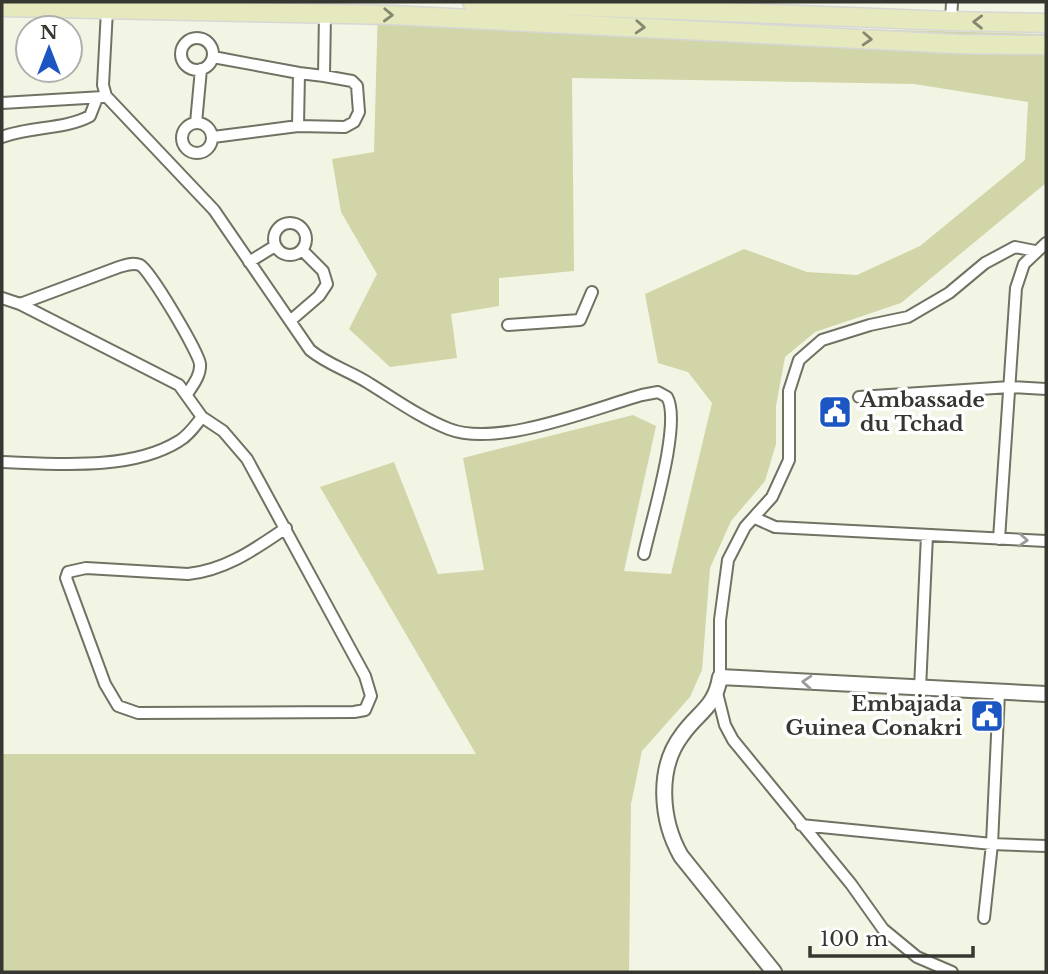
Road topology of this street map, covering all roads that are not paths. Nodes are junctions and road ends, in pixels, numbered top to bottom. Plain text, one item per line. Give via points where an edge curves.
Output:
1 (472, 2) edge
2 (952, 2) edge
3 (2, 7) edge
4 (107, 10) junction
5 (593, 10) edge
6 (325, 13) junction
7 (784, 15) junction
8 (951, 21) junction
9 (1046, 23) edge
10 (782, 35) junction
11 (1046, 45) edge
12 (213, 57) junction
13 (201, 69) junction
14 (299, 73) junction
15 (324, 75) junction
16 (102, 97) junction
17 (2, 103) edge
18 (196, 123) junction
19 (298, 126) junction
20 (2, 129) edge
21 (2, 136) edge
22 (213, 137) junction
23 (185, 148) junction
24 (173, 165) junction
25 (1046, 243) edge
26 (275, 246) junction
27 (302, 250) junction
28 (1035, 251) junction
29 (249, 262) junction
30 (592, 292) dead end
31 (2, 298) edge
32 (20, 304) junction
33 (290, 321) junction
34 (508, 325) dead end
35 (1010, 387) junction
36 (1046, 389) edge
37 (187, 394) junction
38 (859, 397) dead end
39 (202, 418) junction
40 (2, 463) edge
41 (755, 519) junction
42 (286, 528) junction
43 (927, 535) junction
44 (999, 539) junction
45 (1046, 541) edge
46 (644, 554) dead end
47 (720, 677) junction
48 (920, 689) junction
49 (717, 693) junction
50 (999, 693) junction
51 (1046, 694) edge
52 (802, 825) junction
53 (992, 844) junction
54 (1046, 846) edge
55 (984, 918) dead end
56 (774, 972) edge
57 (952, 972) edge

1 - 5 main road
2 - 8 street
3 - 4 main road
4 - 6 main road
4 - 16 street
6 -> 5 main road
5 - 7 main road
5 -> 10 main road
6 - 15 street
7 - 8 main road
7 - 10 main road
9 -> 8 main road
10 -> 11 main road
12 - 13 street
12 - 13 street via 208,42 188,41 182,50 183,60 190,68
12 - 14 street
13 - 18 street
14 - 15 street
14 - 19 street
15 - 19 street via 357,86 359,112 354,122 345,127
16 - 17 street
16 - 21 street via 84,120
16 - 24 street
18 - 22 street via 205,125
18 - 23 street via 184,130
19 - 22 street
20 - 21 street
22 - 23 street via 202,153
23 - 24 street
24 - 29 street via 214,210
25 - 28 street
26 - 27 street via 287,256
26 - 27 street via 276,230 290,223 304,230
26 - 29 street
27 - 33 street via 323,271 327,284
28 - 35 street via 1018,279
28 - 41 street via 1016,247 908,317 822,340 799,360 789,391 789,460 772,497
29 - 33 street
30 - 34 street via 580,320
31 - 32 street
32 - 37 street via 178,384
32 - 37 street via 119,267 139,265 156,282 198,357 199,372
33 - 46 street via 320,358 414,412 472,434 533,427 642,395 658,392 667,397 673,417 670,443
35 - 36 street
35 - 38 street
35 - 44 street
37 - 39 street
39 - 40 street via 182,440 128,459 82,464
39 - 42 street via 223,431 247,459
41 - 43 street via 775,527
41 - 47 street via 737,539 728,560 720,620
42 - 42 street via 240,558 201,573 86,568 68,572 81,621 118,706 138,713 365,709 370,687
43 - 44 street
43 - 48 street
44 -> 45 street
48 -> 47 street
47 - 49 street
48 - 50 street
49 - 52 street via 733,740
49 - 56 street via 674,748 666,778 665,810 681,856
50 - 51 street
50 - 53 street
52 - 53 street
52 - 57 street via 883,929 917,957
53 - 54 street
53 - 55 street

